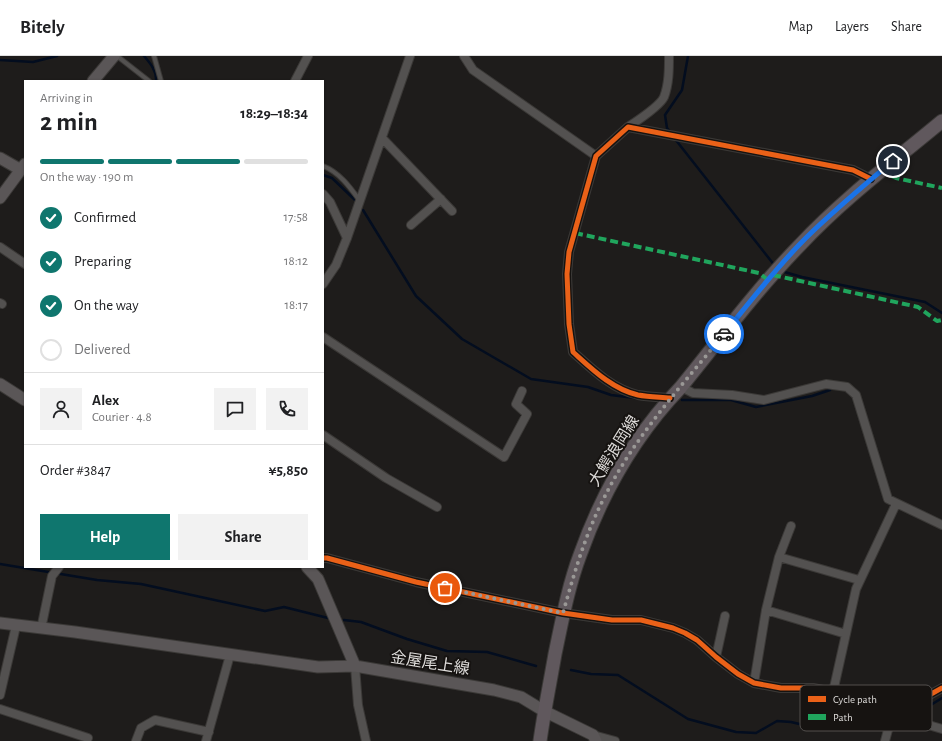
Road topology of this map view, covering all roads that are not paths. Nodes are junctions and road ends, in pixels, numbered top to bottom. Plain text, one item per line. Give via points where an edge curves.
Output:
1 (114, 56) edge
2 (117, 56) edge
3 (154, 56) edge
4 (308, 56) edge
5 (410, 56) edge
6 (464, 56) edge
7 (669, 56) edge
8 (94, 80) edge
9 (148, 80) edge
10 (161, 80) edge
11 (296, 80) edge
12 (942, 121) edge
13 (628, 127) junction
14 (382, 138) junction
15 (596, 156) junction
16 (0, 158) edge
17 (324, 166) edge
18 (24, 169) edge
19 (871, 180) junction
20 (324, 195) edge
21 (0, 198) edge
22 (440, 199) junction
23 (360, 201) junction
24 (452, 211) dead end
25 (411, 225) dead end
26 (347, 238) junction
27 (0, 247) edge
28 (24, 263) edge
29 (324, 283) edge
30 (324, 338) edge
31 (0, 384) edge
32 (681, 387) junction
33 (522, 391) dead end
34 (670, 398) junction
35 (24, 399) edge
36 (324, 436) edge
37 (896, 504) junction
38 (437, 507) dead end
39 (791, 526) dead end
40 (942, 526) edge
41 (779, 557) junction
42 (324, 558) edge
43 (308, 568) edge
44 (56, 571) edge
45 (859, 580) junction
46 (766, 610) junction
47 (563, 613) junction
48 (725, 616) dead end
49 (0, 623) edge
50 (16, 626) junction
51 (41, 629) junction
52 (846, 634) junction
53 (230, 655) junction
54 (716, 657) junction
55 (355, 666) junction
56 (754, 683) junction
57 (835, 685) edge
58 (800, 688) edge
59 (942, 688) edge
60 (932, 694) edge
61 (0, 695) edge
62 (0, 709) edge
63 (544, 711) junction
64 (932, 726) edge
65 (942, 729) edge
66 (888, 731) edge
67 (209, 732) junction
68 (88, 738) dead end
69 (594, 738) edge
70 (136, 741) edge
71 (206, 741) edge
72 (366, 741) edge
73 (540, 741) edge
74 (615, 741) edge
75 (885, 741) edge

1 - 8 street
2 - 9 lane
3 - 10 lane
4 - 11 street
5 - 14 street
6 - 15 street via 474,70
7 - 13 street via 669,74 664,98
12 - 19 main road, 大鰐浪岡線
13 - 15 street
13 - 19 street via 853,170
14 - 22 street
14 - 23 street
15 - 34 street via 569,252 568,324 572,352 621,389
16 - 18 street
17 - 23 lane via 345,181
18 - 21 street
19 - 32 main road, 大鰐浪岡線 via 799,245
20 - 26 street via 330,202
22 - 24 street
22 - 25 street
23 - 26 street
26 - 29 street via 336,265
27 - 28 street
30 - 33 street via 504,457 527,414 516,404
31 - 35 street
32 - 34 main road, 大鰐浪岡線
32 - 37 street via 693,394 732,395 764,400 826,384 847,387 858,400 888,499
34 - 47 main road, 大鰐浪岡線 via 624,462 604,498 580,556
36 - 38 street via 386,478
37 - 40 street
37 - 45 street
39 - 41 street
41 - 45 street
41 - 46 street
42 - 47 street via 416,582
43 - 55 street via 318,579
44 - 51 street
45 - 52 street
46 - 52 street
46 - 56 street
47 - 54 street via 612,620 641,620 673,628 697,640
47 - 63 main road, 大鰐浪岡線
48 - 54 street
49 - 50 street, 金屋尾上線
50 - 51 street, 金屋尾上線
50 - 61 street
51 - 53 street, 金屋尾上線
52 - 57 street
53 - 55 street, 金屋尾上線 via 318,667
53 - 67 street
54 - 56 street
55 - 63 street, 金屋尾上線 via 494,690 521,697
55 - 72 street via 358,705
56 - 58 street via 781,688
59 - 60 street
62 - 68 street
63 - 69 street, 金屋尾上線
63 - 73 main road, 大鰐浪岡線
64 - 65 street
66 - 75 street
67 - 70 street via 155,720 141,728
67 - 71 street
69 - 74 street

